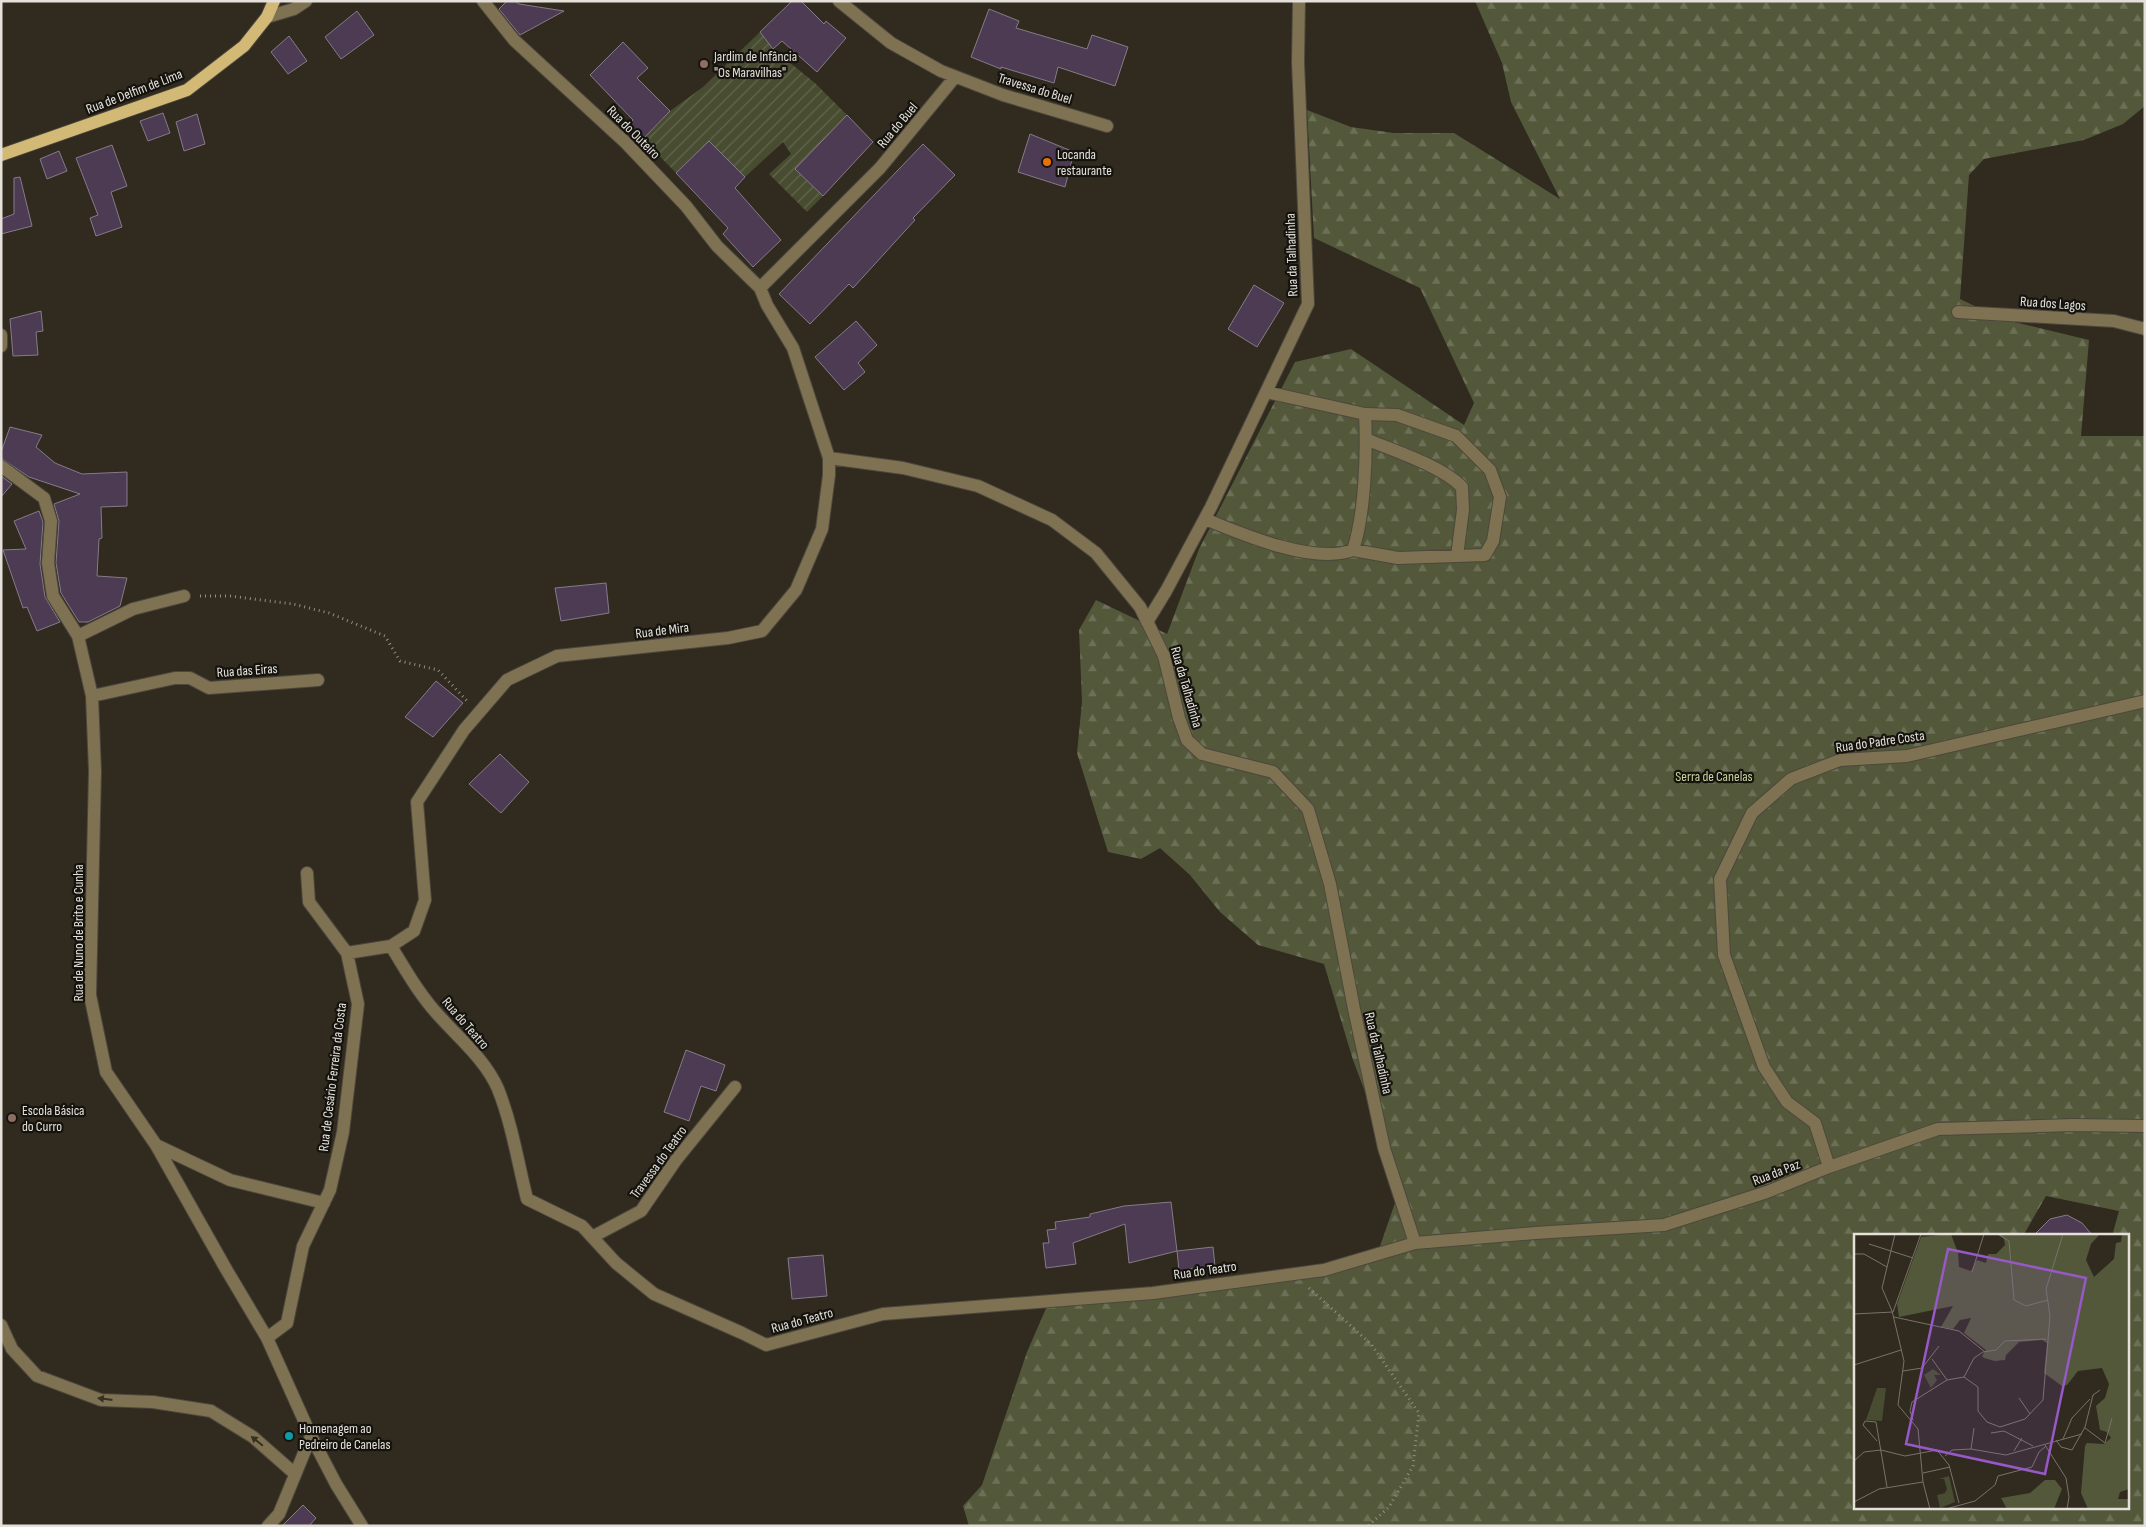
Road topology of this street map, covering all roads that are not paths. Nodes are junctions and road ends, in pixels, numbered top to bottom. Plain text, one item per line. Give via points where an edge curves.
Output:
1 (274, 1) edge
2 (306, 1) edge
3 (483, 1) edge
4 (839, 1) edge
5 (1299, 1) edge
6 (267, 18) junction
7 (956, 77) junction
8 (1107, 126) dead end
9 (1, 155) edge
10 (760, 288) junction
11 (1958, 312) dead end
12 (2145, 329) edge
13 (1, 335) edge
14 (1, 346) edge
15 (1266, 392) junction
16 (1365, 414) junction
17 (1366, 440) junction
18 (829, 458) junction
19 (1, 466) edge
20 (1205, 518) junction
21 (1353, 550) junction
22 (1457, 556) junction
23 (184, 596) road end
24 (1147, 622) junction
25 (78, 636) junction
26 (318, 680) dead end
27 (92, 696) junction
28 (2145, 701) edge
29 (307, 873) dead end
30 (391, 946) junction
31 (347, 953) junction
32 (736, 1086) dead end
33 (2145, 1126) edge
34 (156, 1145) junction
35 (1829, 1167) junction
36 (324, 1202) junction
37 (592, 1237) junction
38 (1415, 1243) junction
39 (1, 1325) edge
40 (267, 1338) junction
41 (311, 1436) junction
42 (294, 1473) junction
43 (268, 1526) edge
44 (362, 1526) edge

1 - 6 main road, Rua de Delfim de Lima
2 - 6 street via 294,9
3 - 10 street, Rua do Outeiro via 514,40 625,142 686,206 717,246
4 - 7 street via 891,43
5 - 15 street, Rua da Talhadinha via 1298,62 1308,304
6 - 9 main road, Rua de Delfim de Lima via 244,46 187,90
7 - 8 street, Travessa do Buel via 1003,95
7 - 10 street, Rua do Buel via 880,168
10 - 18 street, Rua de Mira via 793,348
11 - 12 street, Rua dos Lagos via 2114,322
13 - 14 street
15 - 16 street
15 - 20 street, Rua da Talhadinha
16 - 17 street
16 - 22 street via 1397,415 1456,436 1490,470 1500,498 1493,541 1485,555
17 - 21 street via 1359,530
17 - 22 street via 1432,467 1455,479 1462,487 1463,510
18 - 24 street via 903,468 978,486 1052,520 1096,553 1140,607
18 - 30 street, Rua de Mira via 822,529 796,590 762,631 728,638 557,656 507,680 464,730 417,802 425,900 414,931
19 - 25 street, Rua de Nuno de Brito e Cunha via 44,498 52,521 48,563 53,596
20 - 21 street via 1254,539 1312,553
20 - 24 street, Rua da Talhadinha
21 - 22 street via 1398,558
23 - 25 street via 133,609
24 - 38 street, Rua da Talhadinha via 1164,656 1186,740 1202,754 1273,772 1308,809 1330,884 1384,1148
25 - 27 street, Rua de Nuno de Brito e Cunha
26 - 27 street, Rua das Eiras via 209,688 190,678 175,678
27 - 34 street, Rua de Nuno de Brito e Cunha via 95,772 90,995 106,1072
28 - 35 street, Rua do Padre Costa via 1907,756 1840,760 1791,779 1752,813 1720,879 1724,956 1764,1067 1787,1102 1815,1122
29 - 31 street via 309,902
30 - 31 street
30 - 37 street, Rua do Teatro via 412,980 440,1017 475,1054 497,1088 512,1134 526,1199 582,1226
31 - 36 street, Rua de Cesário Ferreira da Costa via 358,1004 343,1132 330,1190
32 - 37 street, Travessa do Teatro via 676,1160 641,1211
33 - 35 street, Rua da Paz via 1938,1129
34 - 36 street via 230,1180
34 - 40 street, Rua de Nuno de Brito e Cunha
35 - 38 street, Rua da Paz via 1767,1192 1664,1225
36 - 40 street, Rua de Cesário Ferreira da Costa via 303,1246 287,1323
37 - 38 street, Rua do Teatro via 616,1264 654,1294 766,1346 883,1314 1153,1292 1324,1270
42 -> 39 street via 253,1437 211,1411 153,1402 101,1400 37,1376 12,1349
40 - 41 street, Rua de Nuno de Brito e Cunha
41 - 42 street
41 - 44 street, Rua de Nuno de Brito e Cunha
42 - 43 street via 279,1514

